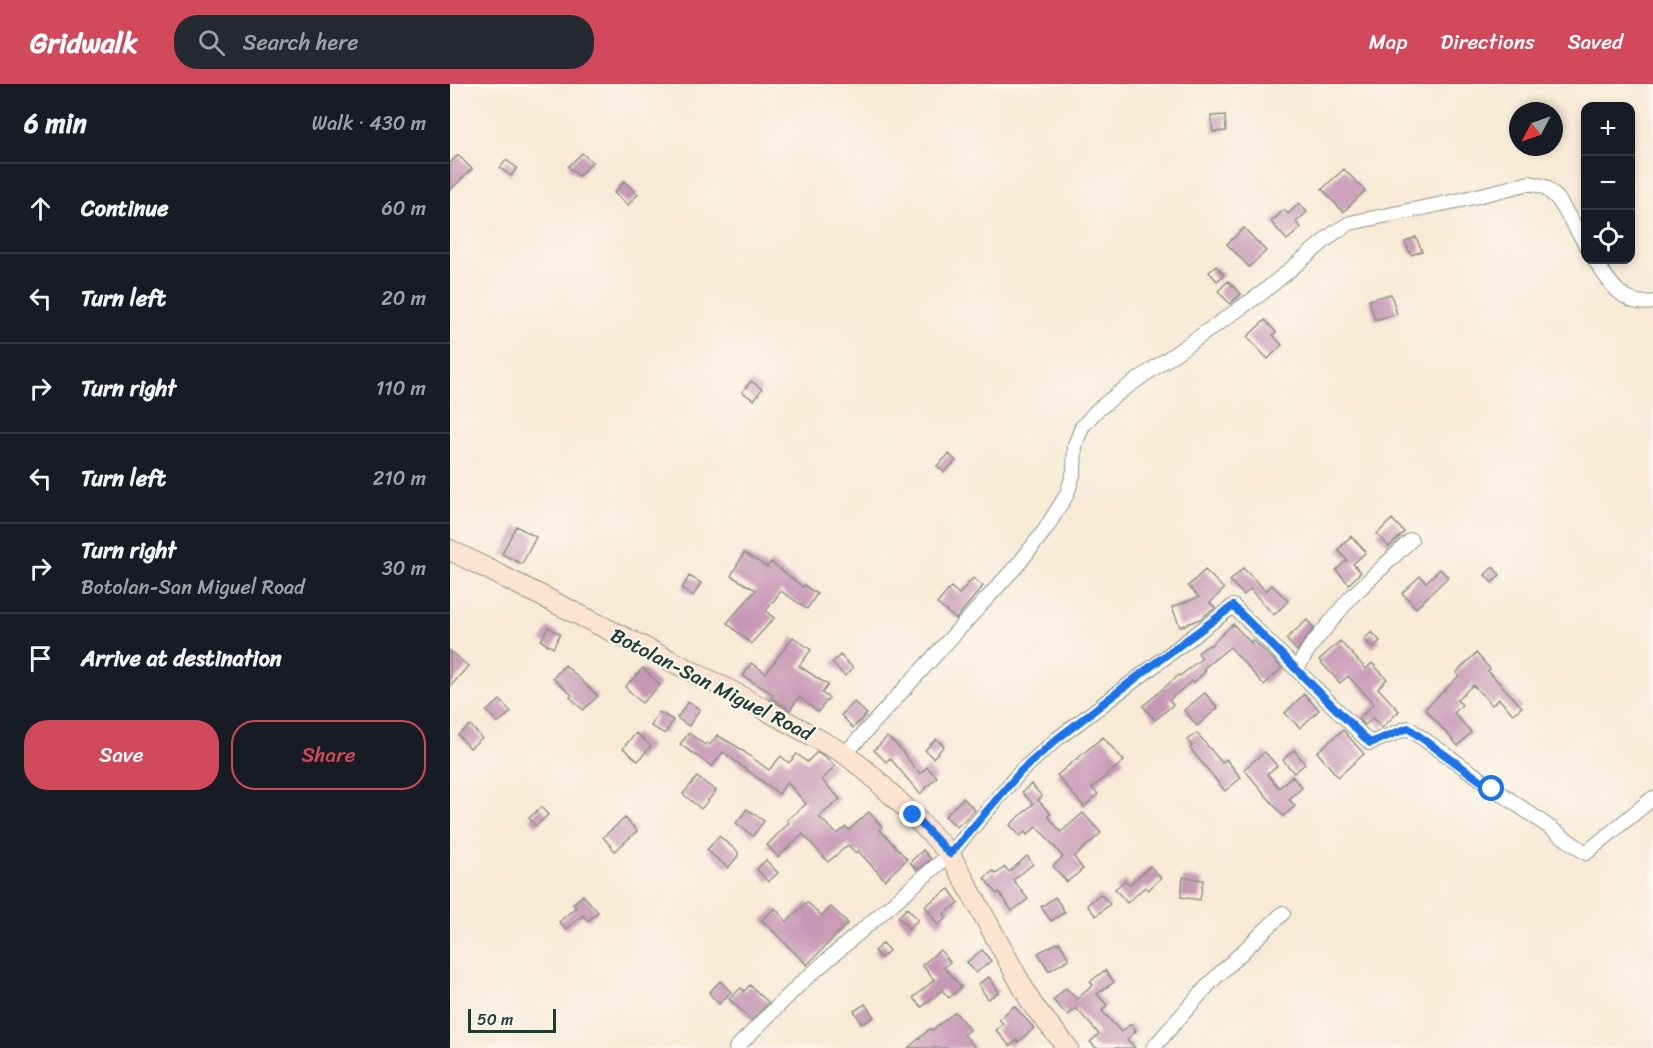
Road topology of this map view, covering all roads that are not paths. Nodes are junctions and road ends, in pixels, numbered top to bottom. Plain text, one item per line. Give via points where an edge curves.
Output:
1 (1581, 237) edge
2 (1598, 264) edge
3 (1653, 302) edge
4 (1411, 540) dead end
5 (450, 550) edge
6 (1296, 668) junction
7 (845, 754) junction
8 (1653, 798) edge
9 (950, 854) junction
10 (1283, 912) dead end
11 (736, 1048) edge
12 (1068, 1048) edge
13 (1153, 1048) edge

1 - 7 street via 1558,199 1545,187 1530,183 1360,220 1334,233 1262,293 1096,411 1082,427 1067,494 1045,530
2 - 3 street via 1622,296 1636,303
4 - 6 street via 1350,598
5 - 7 main road, Botolan-San Miguel Road via 739,695
6 - 8 street via 1370,743 1408,728 1586,853
6 - 9 street via 1233,606 1057,739 1021,771
7 - 9 main road, Botolan-San Miguel Road
9 - 11 street via 802,982
9 - 12 main road, Botolan-San Miguel Road via 1032,1004
10 - 13 street via 1210,982

